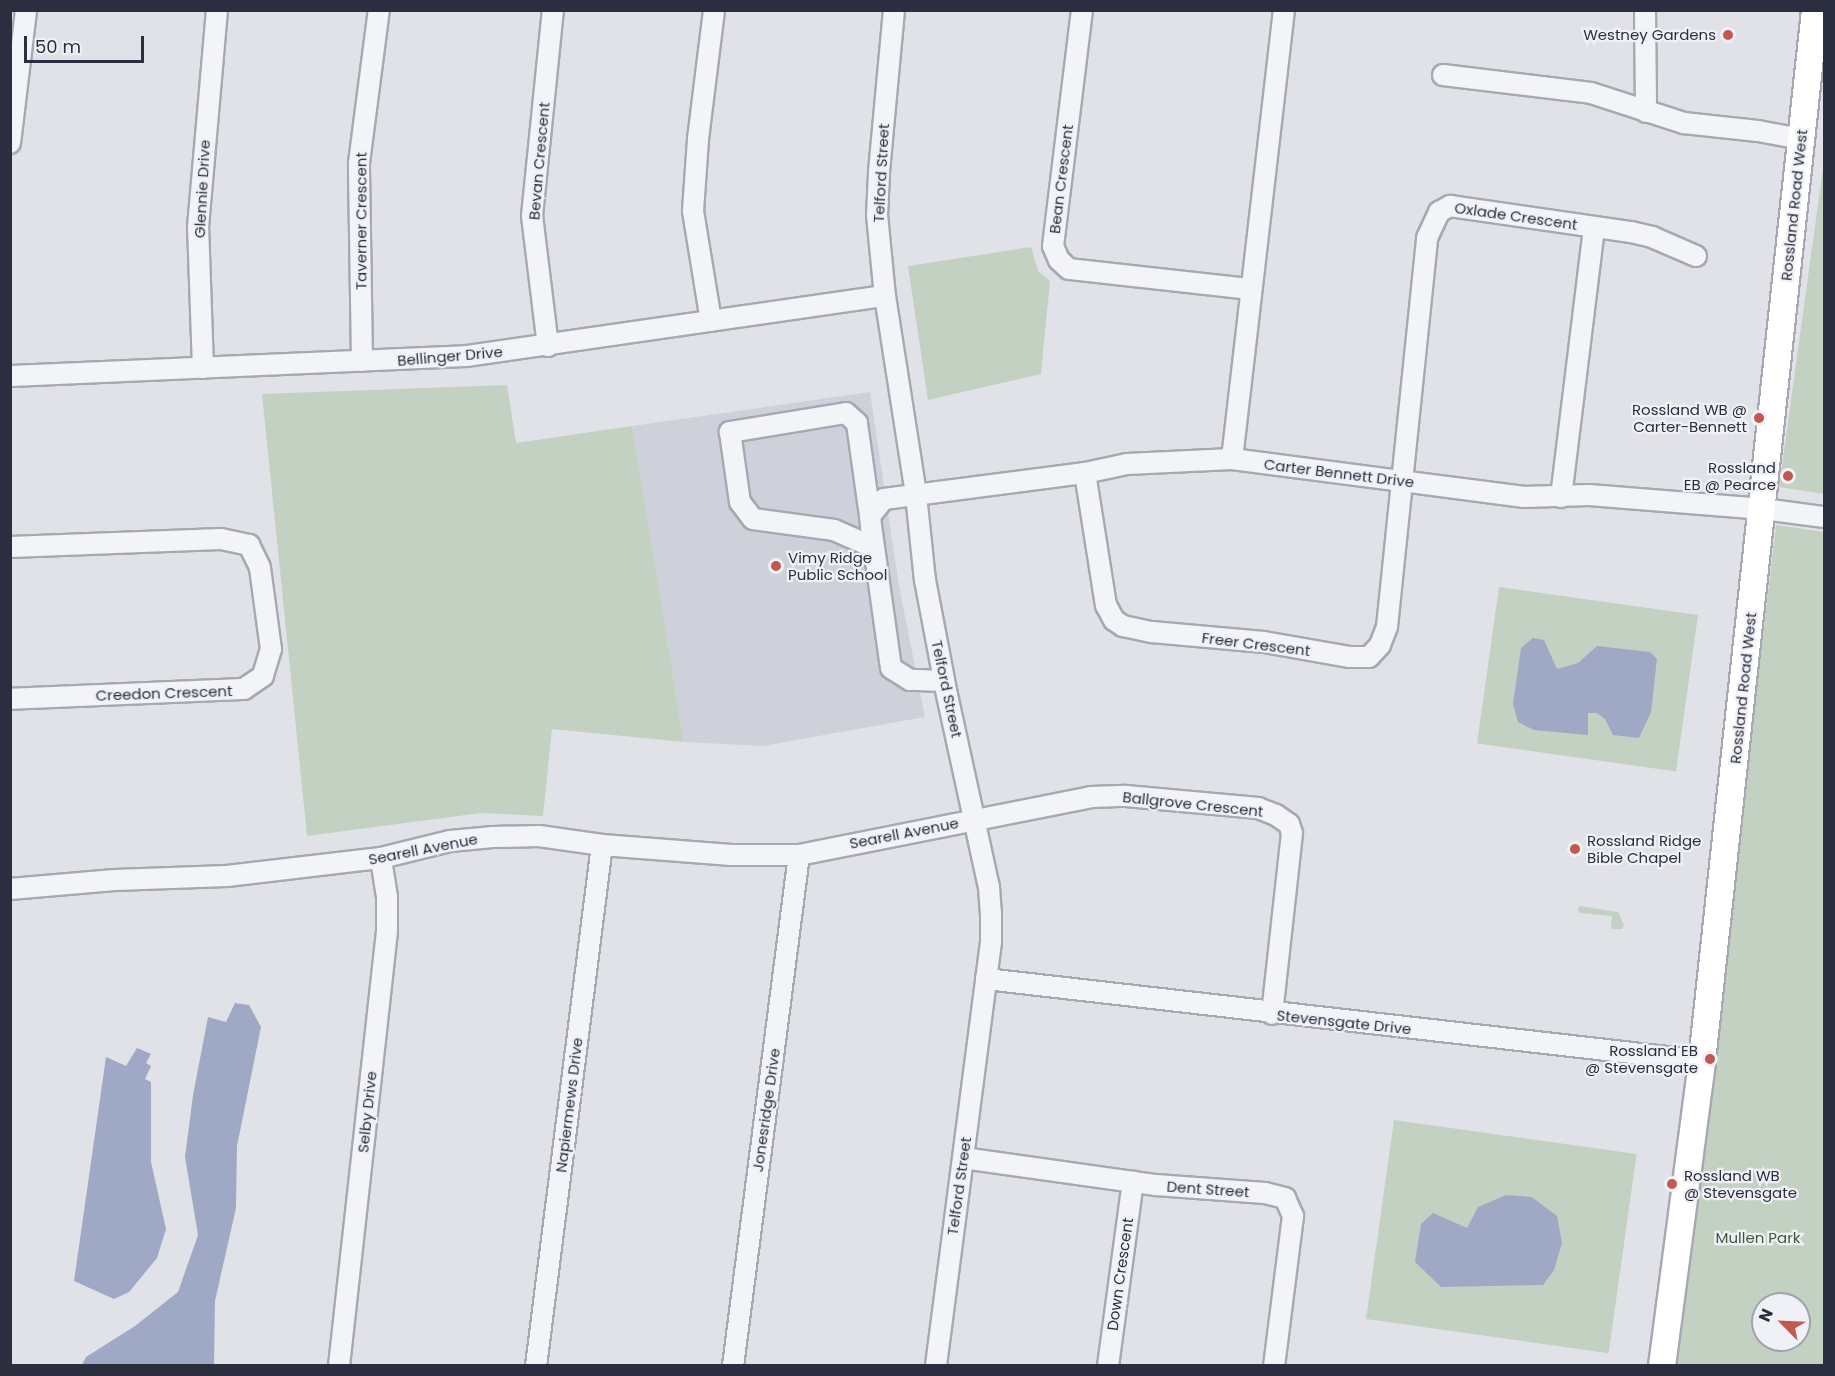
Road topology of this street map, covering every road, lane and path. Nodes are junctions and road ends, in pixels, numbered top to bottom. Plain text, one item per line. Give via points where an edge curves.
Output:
1 (26, 10) edge
2 (216, 10) edge
3 (379, 10) edge
4 (553, 10) edge
5 (714, 10) edge
6 (894, 10) edge
7 (1082, 10) edge
8 (1284, 10) edge
9 (1645, 10) edge
10 (1815, 10) edge
11 (1443, 75) dead end
12 (1646, 112) junction
13 (1801, 138) junction
14 (10, 143) edge
15 (1594, 227) junction
16 (1696, 255) dead end
17 (1250, 289) junction
18 (885, 296) junction
19 (711, 321) junction
20 (548, 346) junction
21 (362, 361) junction
22 (203, 368) junction
23 (10, 376) edge
24 (1232, 459) junction
25 (1085, 473) junction
26 (1404, 481) junction
27 (916, 495) junction
28 (1562, 497) junction
29 (1763, 509) junction
30 (870, 516) junction
31 (1824, 517) edge
32 (10, 547) edge
33 (873, 547) junction
34 (944, 681) junction
35 (10, 699) edge
36 (976, 819) junction
37 (603, 845) junction
38 (799, 855) junction
39 (381, 858) junction
40 (10, 889) edge
41 (986, 979) junction
42 (1272, 1014) junction
43 (1702, 1061) junction
44 (963, 1158) junction
45 (1133, 1182) junction
46 (339, 1365) edge
47 (536, 1365) edge
48 (733, 1365) edge
49 (936, 1365) edge
50 (1108, 1365) edge
51 (1274, 1365) edge
52 (1662, 1365) edge

1 - 14 street
2 - 22 street, Glennie Drive via 198,227
3 - 21 street, Taverner Crescent via 358,163
4 - 20 street, Bevan Crescent via 532,216
5 - 19 street via 693,211
6 - 18 street, Telford Street via 879,173 878,215
7 - 17 street, Bean Crescent via 1053,246 1059,260 1069,268
8 - 17 street
9 - 12 street
10 - 13 main road, Rossland Road West
11 - 12 street via 1591,93
12 - 13 street via 1684,123
13 - 29 main road, Rossland Road West
15 - 16 street via 1652,237
15 - 26 street, Oxlade Crescent via 1450,206 1439,212 1427,238
15 - 28 street, Oxlade Crescent
17 - 24 street
18 - 19 street, Bellinger Drive
18 - 27 street, Telford Street
19 - 20 street, Bellinger Drive
20 - 21 street, Bellinger Drive via 467,356
21 - 22 street, Bellinger Drive
22 - 23 street, Bellinger Drive
24 - 25 street, Carter Bennett Drive via 1127,464
24 - 26 street, Carter Bennett Drive
25 - 26 street, Freer Crescent via 1106,605 1114,620 1123,626 1152,632 1264,642 1359,657 1369,657 1380,645 1387,627
25 - 27 street, Carter Bennett Drive
26 - 28 street, Carter Bennett Drive via 1523,497
27 - 30 street, Carter Bennett Drive via 884,499
27 - 34 street, Telford Street via 925,580
28 - 29 street, Carter Bennett Drive via 1589,495
29 - 31 street, Carter Bennett Drive
29 - 43 main road, Rossland Road West
30 - 33 street
30 - 33 street via 857,423 846,413 730,432 740,502 753,519 834,530
32 - 35 street, Creedon Crescent via 221,538 249,545 260,568 271,649 263,676 244,689
33 - 34 street via 891,668 910,680
34 - 36 street, Telford Street
36 - 38 street, Searell Avenue
36 - 41 street, Telford Street via 991,913
36 - 42 street, Ballgrove Crescent via 1091,797 1126,796 1258,808 1276,815 1289,824 1293,833
37 - 38 street, Searell Avenue via 732,855
37 - 39 street, Searell Avenue via 539,836 493,837 450,841
37 - 47 street, Napiermews Drive
38 - 48 street, Jonesridge Drive
39 - 40 street, Searell Avenue via 227,876
39 - 46 street, Selby Drive via 387,931
41 - 42 street, Stevensgate Drive
41 - 44 street, Telford Street
42 - 43 street, Stevensgate Drive
43 - 52 main road, Rossland Road West
44 - 45 street, Dent Street
44 - 49 street, Telford Street
45 - 50 street, Down Crescent
45 - 51 street, Dent Street via 1285,1198 1293,1216

